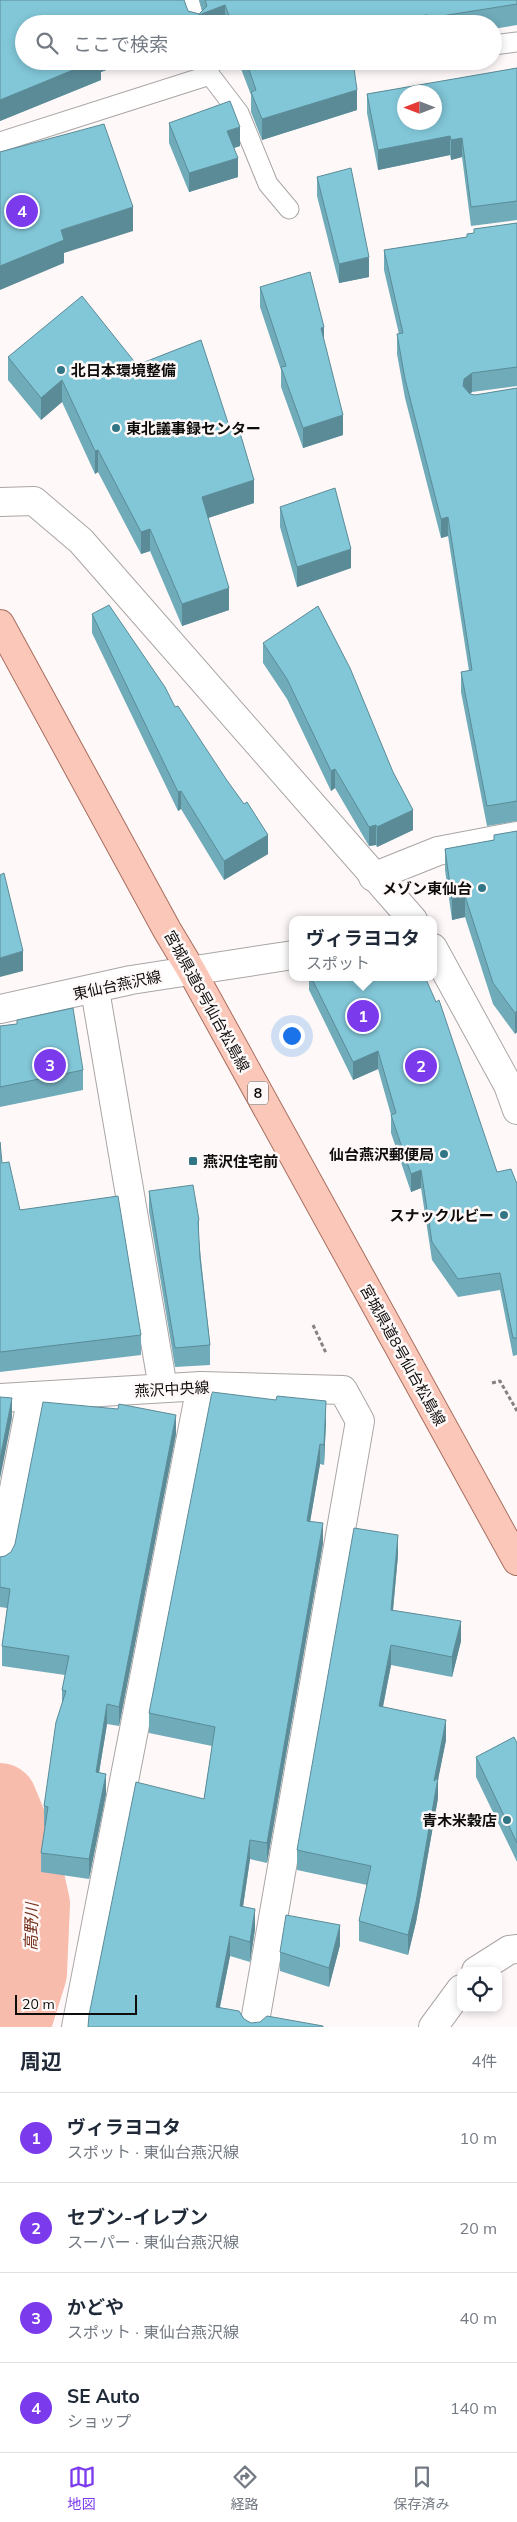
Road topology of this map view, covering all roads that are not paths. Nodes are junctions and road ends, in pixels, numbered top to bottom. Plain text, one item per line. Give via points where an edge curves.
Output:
1 (189, 0) edge
2 (193, 15) edge
3 (517, 42) edge
4 (502, 44) edge
5 (202, 70) edge
6 (209, 70) edge
7 (0, 142) edge
8 (289, 209) dead end
9 (0, 502) edge
10 (0, 624) edge
11 (517, 836) edge
12 (373, 877) junction
13 (409, 916) edge
14 (289, 955) edge
15 (437, 955) edge
16 (191, 970) junction
17 (95, 990) junction
18 (0, 1009) edge
19 (517, 1110) edge
20 (201, 1386) junction
21 (163, 1388) junction
22 (32, 1396) junction
23 (0, 1398) edge
24 (0, 1561) edge
25 (517, 1561) edge
26 (517, 1949) edge
27 (482, 1967) edge
28 (457, 1994) edge
29 (76, 2027) edge
30 (254, 2027) edge
31 (433, 2027) edge

1 - 2 lane
3 - 4 lane
5 - 7 lane
6 - 8 lane via 239,113 268,184
9 - 12 street via 34,501 81,541
10 - 16 main road, 宮城県道8号仙台松島線 / 8
11 - 12 street via 438,851
12 - 13 street
14 - 16 street, 東仙台燕沢線
15 - 19 street via 508,1085
16 - 17 street, 東仙台燕沢線
16 - 25 main road, 宮城県道8号仙台松島線 / 8
17 - 18 street, 東仙台燕沢線
17 - 21 street
20 - 21 street, 燕沢中央線
20 - 29 street
20 - 30 street, 燕沢中央線 via 343,1390 360,1421
21 - 22 street, 燕沢中央線
22 - 23 street, 燕沢中央線
22 - 24 street
26 - 27 street via 509,1950
28 - 31 street

